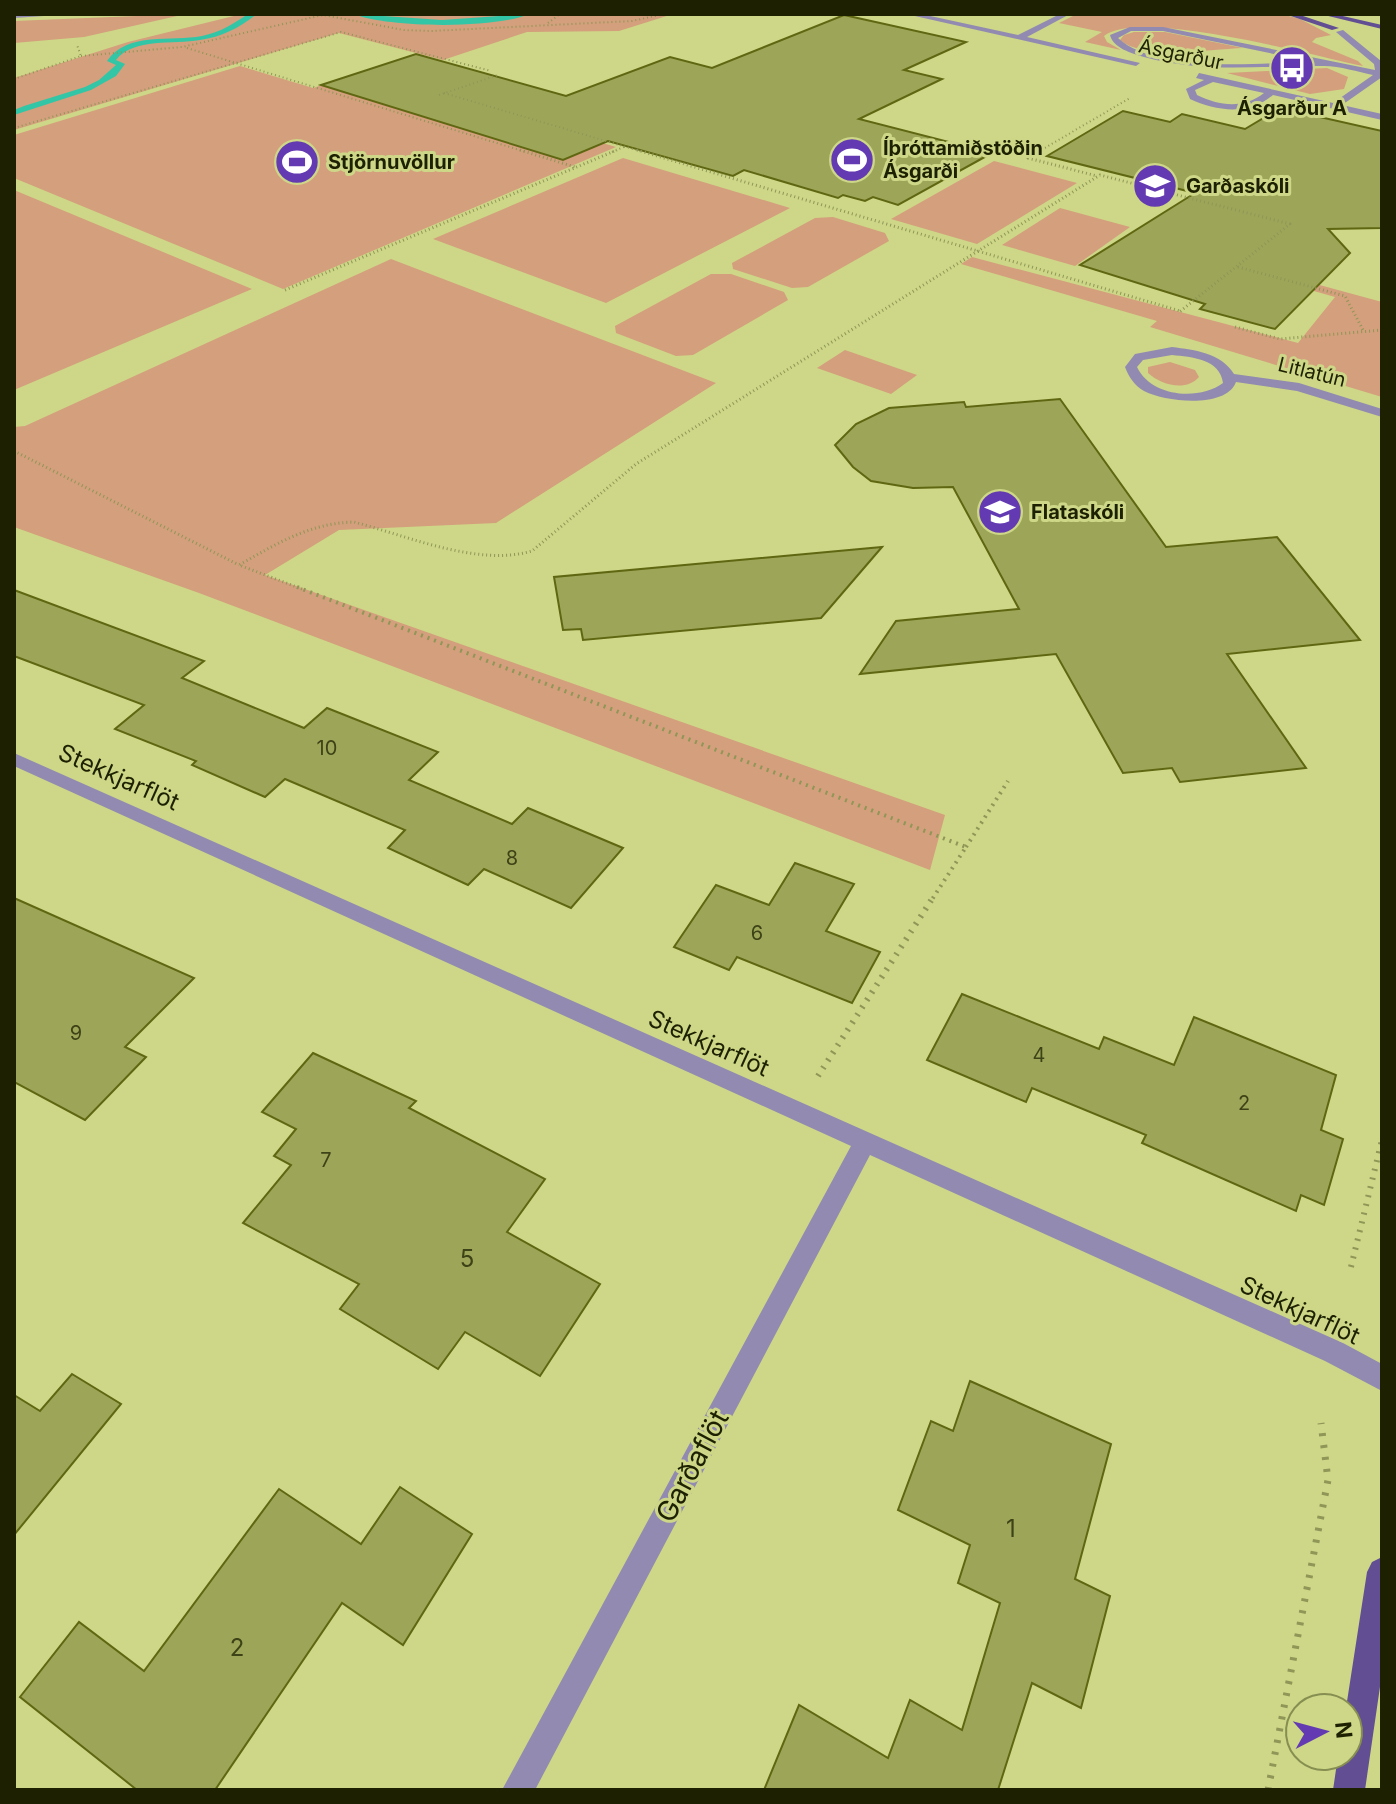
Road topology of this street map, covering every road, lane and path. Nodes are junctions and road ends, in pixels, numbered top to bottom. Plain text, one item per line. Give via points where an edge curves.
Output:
1 (70, 14) edge
2 (664, 14) edge
3 (910, 14) edge
4 (1066, 14) edge
5 (1289, 14) edge
6 (1324, 14) edge
7 (558, 15) edge
8 (14, 16) edge
9 (547, 24) junction
10 (1382, 27) edge
11 (1340, 32) joint
12 (1020, 37) junction
13 (79, 46) dead end
14 (182, 47) junction
15 (1267, 50) junction
16 (1226, 52) dead end
17 (1195, 53) dead end
18 (1151, 55) junction
19 (81, 56) junction
20 (1296, 56) junction
21 (1182, 61) junction
22 (238, 62) junction
23 (1327, 63) junction
24 (491, 71) dead end
25 (1381, 74) edge
26 (498, 75) dead end
27 (14, 79) edge
28 (1212, 79) junction
29 (1141, 91) dead end
30 (1271, 92) junction
31 (444, 93) junction
32 (439, 95) dead end
33 (1335, 106) junction
34 (1382, 117) edge
35 (14, 128) edge
36 (624, 147) junction
37 (575, 167) junction
38 (1098, 176) junction
39 (977, 251) junction
40 (1237, 267) junction
41 (285, 290) dead end
42 (1180, 311) junction
43 (1194, 315) dead end
44 (1168, 320) dead end
45 (1234, 327) dead end
46 (1364, 330) junction
47 (1382, 330) edge
48 (1230, 377) junction
49 (1382, 413) edge
50 (14, 451) edge
51 (239, 565) junction
52 (14, 759) edge
53 (1008, 781) dead end
54 (966, 847) junction
55 (796, 1111) junction
56 (1382, 1140) edge
57 (865, 1142) junction
58 (1351, 1267) dead end
59 (1382, 1378) edge
60 (1321, 1423) dead end
61 (1382, 1572) edge
62 (518, 1790) edge
63 (1268, 1790) edge
64 (1349, 1790) edge

1 - 8 street
2 - 9 path via 632,21
3 - 12 street, Ásgarður
4 - 12 street
5 - 11 main road
6 - 10 main road
7 - 9 path
9 - 14 path via 404,30 323,15
11 - 25 street via 1378,63
12 - 28 street, Ásgarður
13 - 19 path
14 - 19 path
14 - 22 path
15 - 16 street
15 - 18 street via 1163,29 1130,29 1113,37 1121,47
15 - 20 street
17 - 18 street
18 - 21 street
19 - 27 path
20 - 21 street
20 - 23 street
21 - 23 street via 1219,67
22 - 24 path via 341,32
22 - 35 path
22 - 37 path
23 - 25 street
25 - 33 street
26 - 31 path
28 - 30 street, Ásgarður
28 - 30 street via 1189,92 1208,103 1241,107 1259,104
29 - 38 path via 1028,158
30 - 33 street, Ásgarður
31 - 32 path
31 - 36 path
33 - 34 street, Ásgarður
36 - 37 path
36 - 39 path
37 - 41 path
38 - 39 path
38 - 40 path via 1290,224
39 - 42 path
39 - 51 path via 636,464 532,551 487,557 335,521 314,525
40 - 42 path
40 - 46 path via 1345,296
42 - 43 path
42 - 44 path
45 - 46 path via 1280,339
46 - 47 path
48 - 48 street via 1220,365 1185,352 1148,354 1131,367 1144,386 1186,397 1225,390
48 - 49 street, Litlatún via 1299,387
50 - 51 path
51 - 54 path
52 - 55 street, Stekkjarflöt
53 - 54 path
54 - 55 path
55 - 57 street, Stekkjarflöt
56 - 58 path
57 - 59 street, Stekkjarflöt
57 - 62 street, Garðaflöt
60 - 63 path via 1328,1480
61 - 64 main road

